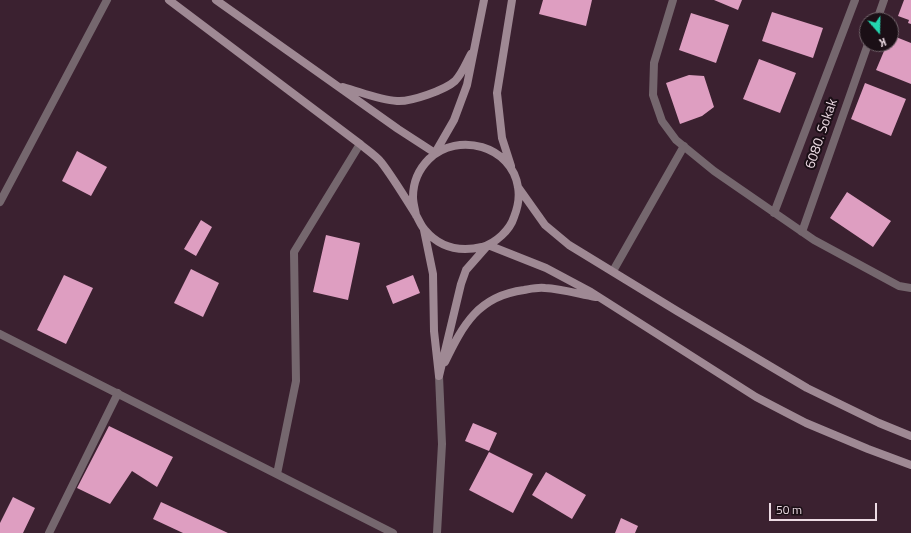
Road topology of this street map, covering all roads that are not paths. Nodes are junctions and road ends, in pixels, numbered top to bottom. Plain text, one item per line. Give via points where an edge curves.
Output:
1 (107, 0) edge
2 (169, 0) edge
3 (216, 0) edge
4 (484, 0) edge
5 (512, 0) edge
6 (673, 0) edge
7 (855, 0) edge
8 (884, 0) edge
9 (880, 12) edge
10 (475, 46) junction
11 (865, 52) edge
12 (337, 85) junction
13 (360, 144) junction
14 (684, 146) junction
15 (435, 154) junction
16 (512, 170) junction
17 (518, 187) junction
18 (0, 202) edge
19 (774, 213) junction
20 (416, 215) junction
21 (424, 230) junction
22 (802, 232) junction
23 (488, 245) junction
24 (612, 271) junction
25 (911, 288) edge
26 (602, 298) junction
27 (0, 334) edge
28 (438, 376) junction
29 (118, 393) junction
30 (911, 436) edge
31 (911, 465) edge
32 (277, 474) junction
33 (49, 533) edge
34 (393, 533) edge
35 (437, 533) edge

1 - 18 street
2 - 13 main road
3 - 12 main road
4 - 10 main road
5 - 16 main road via 497,93 502,138
6 - 14 street via 654,63 653,95 662,121 676,140
7 - 19 street
8 - 9 street
10 - 12 main road via 455,80 442,89 423,96 398,101
10 - 15 main road via 467,85 454,120
11 - 22 street, 6080. Sokak
12 - 15 main road
13 - 20 main road via 380,161
13 - 32 street via 294,252 296,381
14 - 19 street via 714,171
14 - 24 street
15 - 16 main road via 451,146 468,144 486,147 501,156
15 - 20 main road via 423,166 415,181 413,198
16 - 17 main road
17 - 23 main road via 519,204 513,221 502,235
17 - 24 main road via 545,225 569,245
19 - 22 street
20 - 21 main road
21 - 23 main road via 437,241 453,248 470,250
21 - 28 main road via 433,274
22 - 25 street via 899,286
23 - 26 main road via 546,268
23 - 28 main road via 466,270
24 - 30 main road via 807,388
26 - 28 main road via 544,288 514,291 493,299 474,312 457,338
26 - 31 main road via 756,397 806,423
27 - 29 street
28 - 35 street via 442,444
29 - 32 street
29 - 33 street
32 - 34 street

